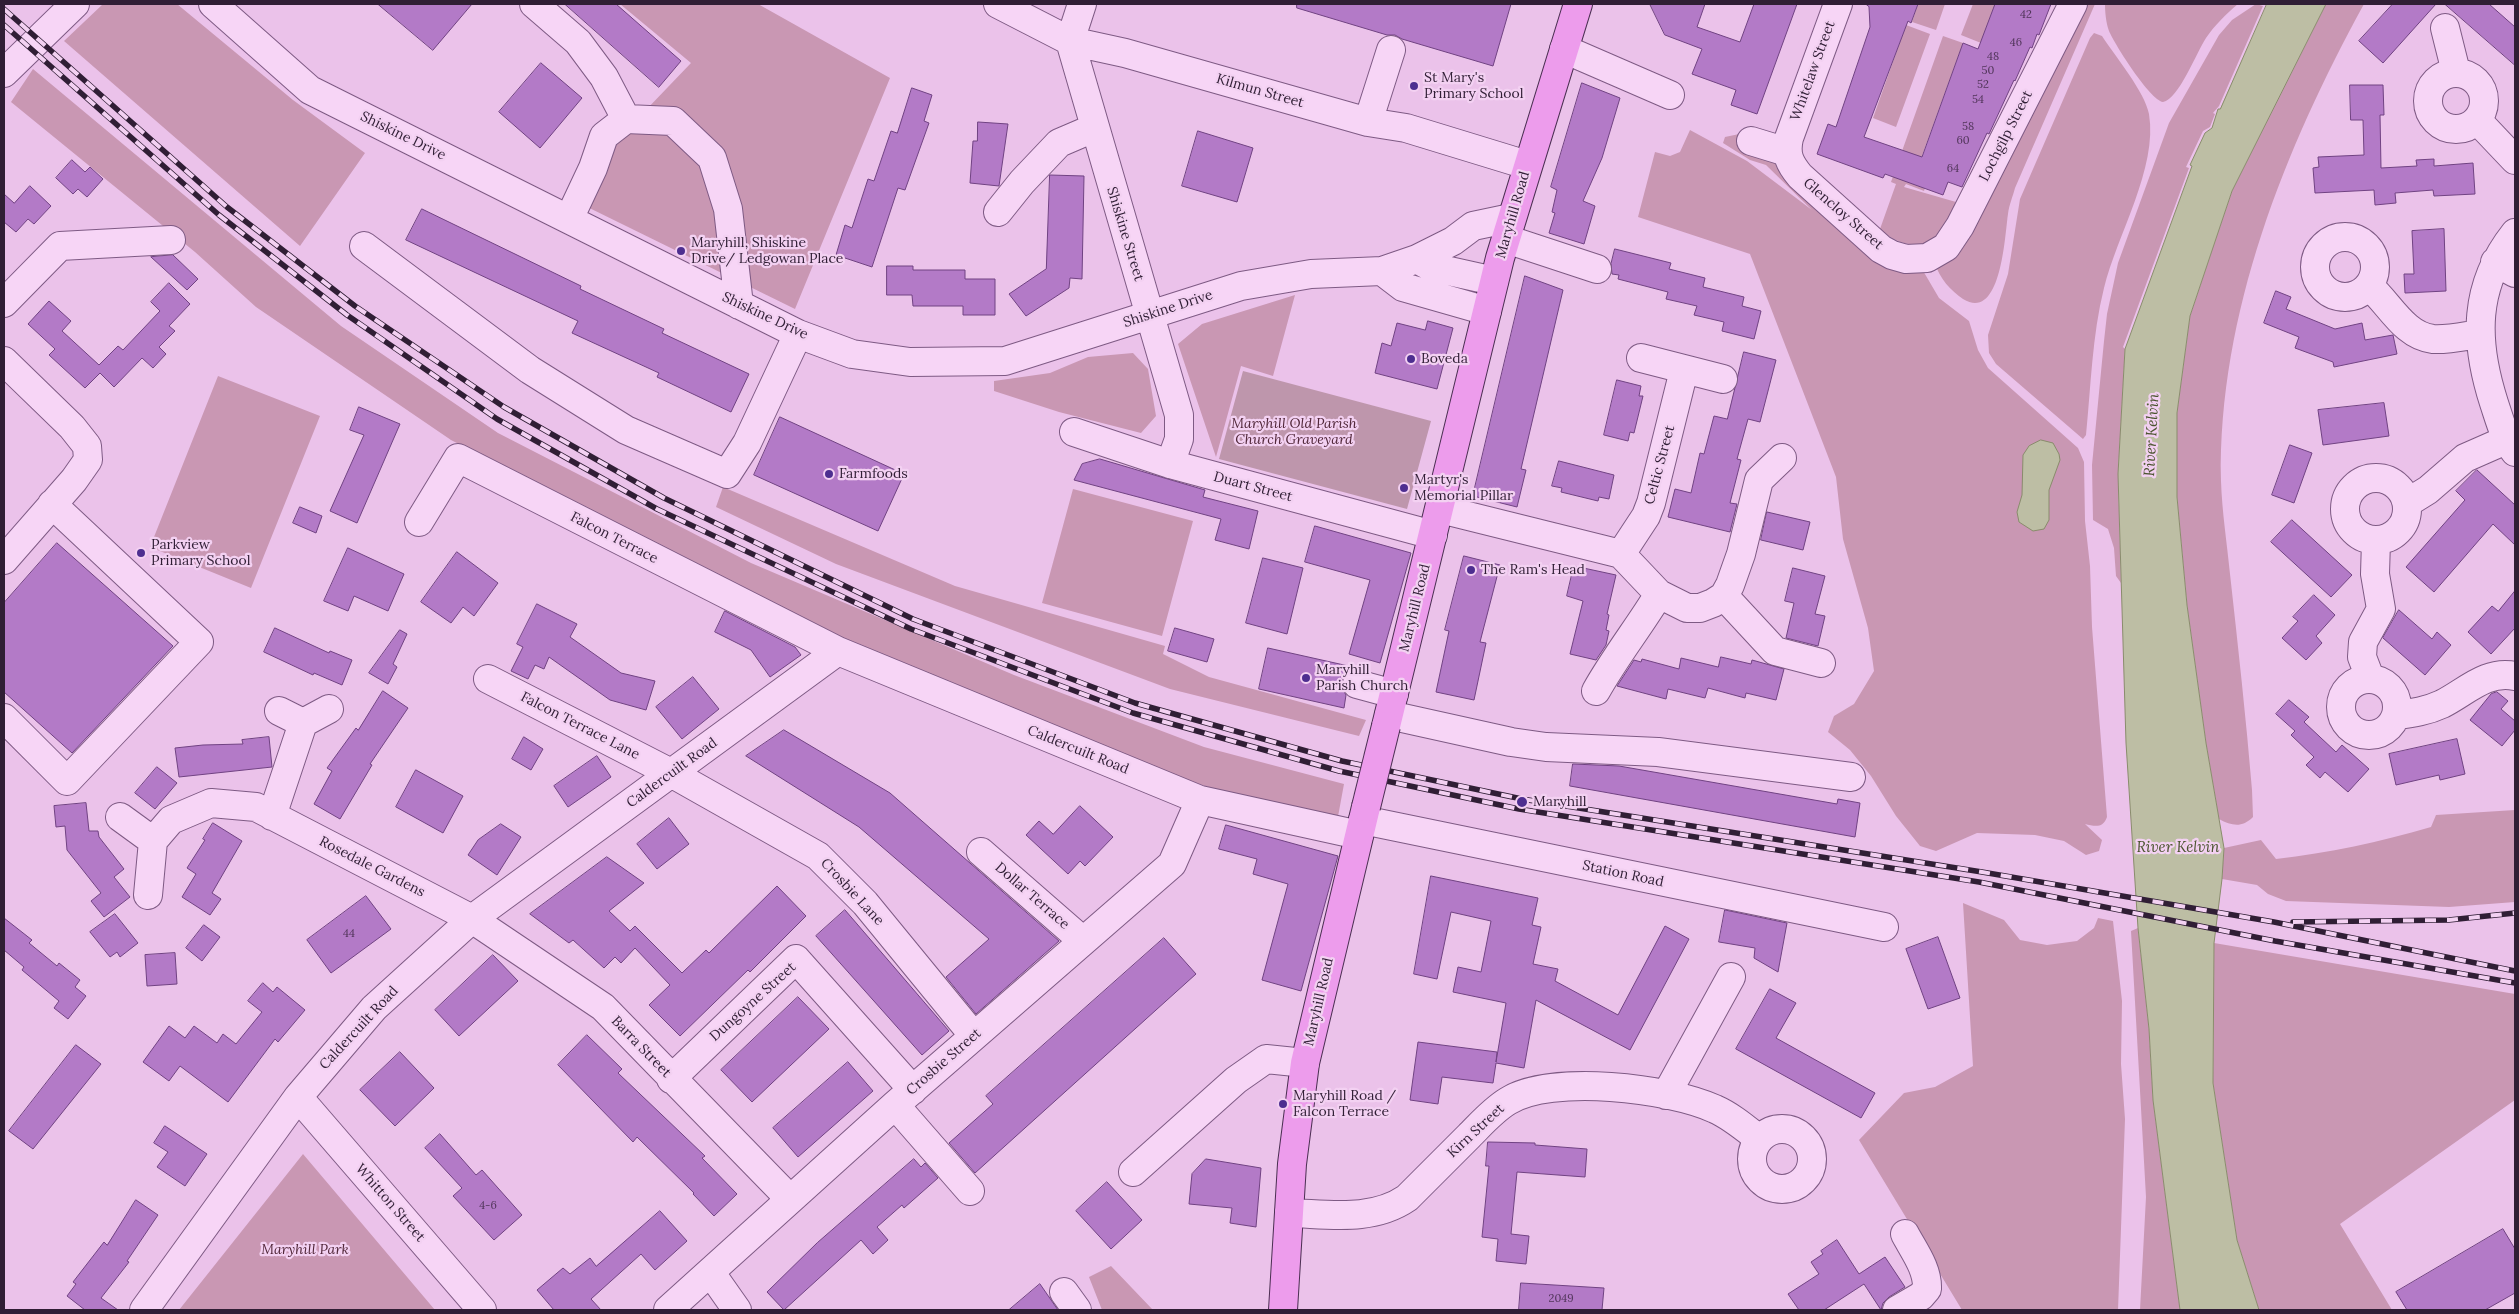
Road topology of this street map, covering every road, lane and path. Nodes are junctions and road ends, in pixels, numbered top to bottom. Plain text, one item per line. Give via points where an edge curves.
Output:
1 (75, 4) edge
2 (213, 4) edge
3 (534, 4) edge
4 (998, 4) edge
5 (1082, 4) edge
6 (1578, 4) edge
7 (1838, 4) edge
8 (2073, 4) edge
9 (2445, 28) dead end
10 (1070, 41) junction
11 (1564, 49) junction
12 (1391, 50) dead end
13 (2456, 72) junction
14 (4, 73) edge
15 (1670, 95) dead end
16 (626, 120) junction
17 (2477, 120) junction
18 (1368, 122) junction
19 (1094, 128) junction
20 (1751, 141) dead end
21 (1788, 145) junction
22 (2515, 160) edge
23 (1527, 165) junction
24 (998, 212) dead end
25 (569, 219) junction
26 (1509, 229) junction
27 (2515, 233) edge
28 (171, 240) dead end
29 (364, 246) dead end
30 (1927, 258) joint
31 (1417, 259) junction
32 (2505, 268) edge
33 (1597, 269) dead end
34 (1382, 271) junction
35 (1494, 281) junction
36 (2369, 286) dead end
37 (4, 303) edge
38 (739, 305) junction
39 (1486, 311) junction
40 (1149, 315) junction
41 (798, 334) junction
42 (2480, 334) junction
43 (1641, 358) dead end
44 (4, 361) edge
45 (1684, 370) junction
46 (1723, 379) dead end
47 (1074, 432) dead end
48 (2511, 446) edge
49 (1782, 458) dead end
50 (1170, 464) junction
51 (2407, 503) junction
52 (52, 504) junction
53 (1440, 510) junction
54 (419, 522) dead end
55 (1433, 536) junction
56 (2376, 541) junction
57 (1621, 554) junction
58 (4, 560) edge
59 (1660, 594) junction
60 (1724, 596) junction
61 (838, 651) junction
62 (1821, 663) dead end
63 (2515, 676) edge
64 (2370, 678) junction
65 (488, 679) dead end
66 (1357, 684) dead end
67 (1596, 691) dead end
68 (329, 709) dead end
69 (279, 711) dead end
70 (1390, 712) junction
71 (2397, 714) junction
72 (4, 718) edge
73 (303, 723) junction
74 (672, 773) junction
75 (1851, 776) dead end
76 (1200, 800) junction
77 (272, 816) junction
78 (120, 817) dead end
79 (1363, 821) junction
80 (153, 841) junction
81 (981, 852) dead end
82 (148, 895) dead end
83 (472, 919) junction
84 (1884, 927) dead end
85 (1083, 941) junction
86 (1730, 977) dead end
87 (974, 1036) junction
88 (1305, 1063) junction
89 (671, 1079) junction
90 (1666, 1095) junction
91 (298, 1097) junction
92 (904, 1097) junction
93 (1759, 1139) dead end
94 (1132, 1172) dead end
95 (970, 1191) dead end
96 (790, 1199) junction
97 (1289, 1213) junction
98 (1905, 1234) dead end
99 (711, 1273) junction
100 (144, 1310) edge
101 (482, 1310) edge
102 (668, 1310) edge
103 (737, 1310) edge
104 (1283, 1310) edge
105 (1897, 1310) edge

1 - 14 street
2 - 25 street, Shiskine Drive via 310,90
3 - 16 street via 578,42 604,77
4 - 10 street, Kilmun Street
5 - 10 street
6 - 11 main road, Maryhill Road
7 - 21 street, Whitelaw Street
8 - 30 street, Lochgilp Street via 1960,226 1946,247
9 - 13 street
10 - 18 street, Kilmun Street via 1125,52
10 - 19 street, Shiskine Street
11 - 15 street
11 - 23 main road, Maryhill Road
12 - 18 street
13 - 17 street via 2478,84 2484,96 2483,109
13 - 17 street via 2445,74 2430,88 2429,111 2435,121 2451,129 2468,127
16 - 25 street via 604,136
16 - 38 street via 673,121 712,158 728,209
17 - 22 street
18 - 23 street, Kilmun Street via 1406,128
19 - 24 street via 1059,143
19 - 40 street, Shiskine Street
20 - 21 street
21 - 30 street, Glencloy Street via 1791,165 1800,176 1881,249 1906,259
23 - 26 main road, Maryhill Road
25 - 38 street, Shiskine Drive
26 - 31 street, Shiskine Drive via 1473,226 1453,241
26 - 33 street
26 - 35 main road, Maryhill Road
27 - 32 street
28 - 37 street via 60,246
29 - 41 street via 530,370 626,430 727,474 747,443
31 - 34 street, Shiskine Drive
31 - 35 street via 1431,267
32 - 42 street via 2485,288
34 - 39 street via 1403,287
34 - 40 street, Shiskine Drive via 1311,274 1260,282
35 - 39 main road, Maryhill Road
36 - 42 street via 2417,334 2433,339
38 - 41 street, Shiskine Drive
39 - 53 main road, Maryhill Road
40 - 41 street, Shiskine Drive via 1006,361 910,362 852,354
40 - 50 street, Shiskine Street via 1179,415 1179,440
42 - 48 street via 2484,371
43 - 45 street
44 - 52 street via 72,427 87,446 88,460
45 - 46 street
45 - 57 street, Celtic Street via 1651,503
47 - 50 street, Duart Street
48 - 51 street via 2465,458 2428,490
49 - 60 street via 1759,480 1741,554
50 - 55 street, Duart Street
51 - 56 street via 2407,517 2401,529 2390,538
51 - 56 street via 2402,491 2392,482 2380,478 2367,479 2356,485 2344,507 2346,520 2353,532 2364,539
52 - 58 street
52 - 72 street via 199,642 68,781
53 - 55 main road, Maryhill Road
53 - 57 street
54 - 61 street, Falcon Terrace via 458,458
55 - 70 main road, Maryhill Road
56 - 64 street via 2375,574 2380,609 2363,642 2362,657
57 - 59 street
59 - 60 street via 1687,608 1700,608
59 - 67 street via 1613,660
60 - 62 street via 1776,651
61 - 74 street, Caldercuilt Road
61 - 76 street, Caldercuilt Road
63 - 71 street via 2490,676 2442,704 2421,712
64 - 71 street via 2392,690
64 - 71 street via 2350,686 2344,695 2342,716 2347,725 2355,732 2375,735 2385,731
65 - 74 street, Falcon Terrace Lane
66 - 70 street
68 - 73 street
69 - 73 street
70 - 75 street via 1511,742 1546,747 1658,752
70 - 79 main road, Maryhill Road, bridge
73 - 77 street
74 - 83 street, Caldercuilt Road
74 - 87 street, Crosbie Lane via 818,856 865,903
76 - 79 street, Caldercuilt Road
76 - 85 street, Crosbie Street via 1172,864
77 - 80 street, Rosedale Gardens via 256,808 211,803 171,820
77 - 83 street, Rosedale Gardens
78 - 80 street
79 - 84 street, Station Road
79 - 88 main road, Maryhill Road
80 - 82 street
81 - 85 street, Dollar Terrace
83 - 89 street, Barra Street via 603,1007
83 - 91 street, Caldercuilt Road via 374,1008
85 - 87 street, Crosbie Street
86 - 90 street
87 - 92 street, Crosbie Street
88 - 94 street via 1266,1059 1236,1080
88 - 97 main road, Maryhill Road
89 - 92 street, Dungoyne Street via 796,959
89 - 96 street, Barra Street
90 - 93 street, Kirn Street via 1714,1108
90 - 97 street, Kirn Street via 1566,1085 1524,1093 1492,1113 1407,1198 1395,1206 1365,1214
91 - 100 street, Caldercuilt Road
91 - 101 street, Whitton Street
92 - 95 street
92 - 96 street, Crosbie Street
96 - 99 street, Crosbie Street
97 - 104 main road, Maryhill Road
98 - 105 street via 1924,1270 1927,1289
99 - 102 street, Crosbie Street
99 - 103 street

